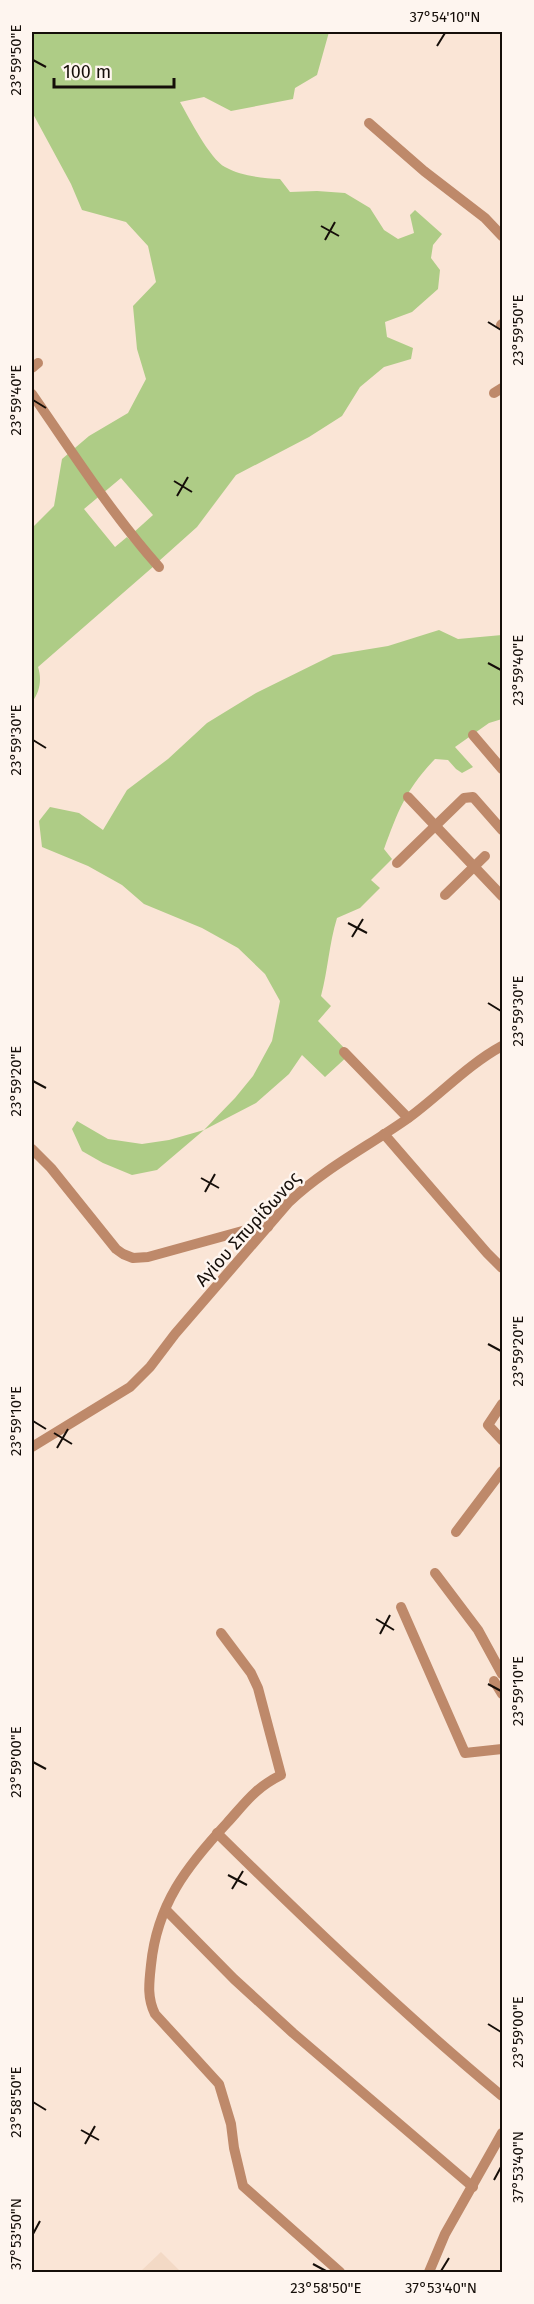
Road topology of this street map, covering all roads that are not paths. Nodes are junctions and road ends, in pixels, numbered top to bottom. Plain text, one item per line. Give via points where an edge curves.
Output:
1 (369, 123) dead end
2 (502, 236) edge
3 (32, 394) edge
4 (159, 567) dead end
5 (473, 735) dead end
6 (502, 769) edge
7 (408, 797) dead end
8 (500, 823) edge
9 (436, 825) junction
10 (485, 856) dead end
11 (398, 863) dead end
12 (475, 866) junction
13 (446, 895) dead end
14 (502, 896) edge
15 (502, 1046) edge
16 (344, 1052) dead end
17 (408, 1118) junction
18 (384, 1134) junction
19 (32, 1149) edge
20 (268, 1227) junction
21 (502, 1268) edge
22 (502, 1404) edge
23 (502, 1440) edge
24 (32, 1447) edge
25 (502, 1471) edge
26 (456, 1532) dead end
27 (435, 1573) dead end
28 (401, 1607) dead end
29 (221, 1634) dead end
30 (498, 1677) edge
31 (502, 1694) edge
32 (502, 1749) edge
33 (218, 1833) junction
34 (166, 1910) junction
35 (502, 2096) edge
36 (502, 2133) edge
37 (472, 2187) junction
38 (340, 2272) edge
39 (429, 2272) edge

1 - 2 street
3 - 4 street via 112,510
5 - 6 street
7 - 9 street
8 - 9 street via 469,796
9 - 11 street
9 - 12 street
10 - 12 street
12 - 13 street
12 - 14 street
15 - 17 street, Αγίου Σπυρίδωνος
16 - 17 street
17 - 18 street, Αγίου Σπυρίδωνος
18 - 20 street, Αγίου Σπυρίδωνος via 310,1183
18 - 21 street
19 - 20 street via 116,1249 133,1258
20 - 24 street, Αγίου Σπυρίδωνος via 130,1387
22 - 23 street via 488,1425
25 - 26 street
27 - 30 street via 478,1630
28 - 32 street via 465,1753
29 - 33 street via 258,1688 281,1775 259,1787
30 - 31 street
33 - 34 street via 185,1872
33 - 35 street via 320,1933
34 - 37 street via 293,2033
34 - 38 street via 153,1942 149,1987 155,2014 219,2084 243,2186
36 - 37 street
37 - 39 street

